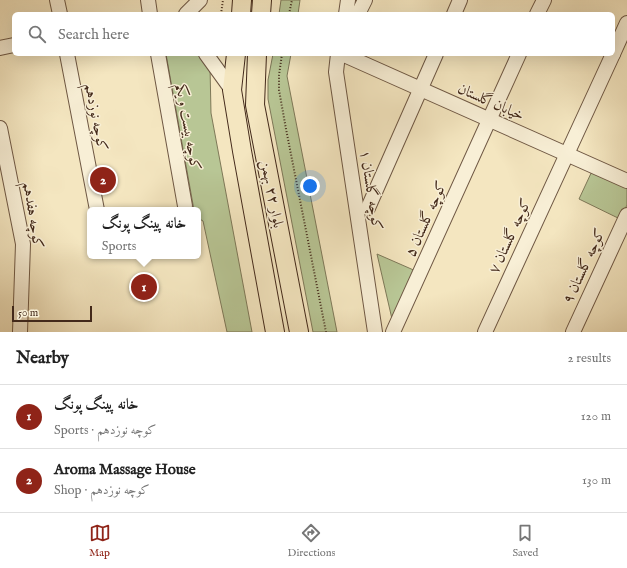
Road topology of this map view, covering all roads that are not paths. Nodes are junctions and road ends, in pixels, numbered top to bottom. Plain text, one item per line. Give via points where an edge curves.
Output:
1 (58, 0) edge
2 (148, 0) edge
3 (200, 0) edge
4 (242, 0) edge
5 (262, 0) edge
6 (348, 0) edge
7 (365, 0) edge
8 (460, 0) edge
9 (544, 0) edge
10 (60, 12) edge
11 (150, 12) edge
12 (188, 12) edge
13 (241, 12) edge
14 (261, 12) edge
15 (346, 12) edge
16 (359, 12) edge
17 (455, 12) edge
18 (538, 12) edge
19 (627, 23) edge
20 (12, 45) edge
21 (0, 48) edge
22 (615, 50) edge
23 (67, 56) edge
24 (158, 56) edge
25 (207, 56) edge
26 (236, 56) edge
27 (257, 56) edge
28 (338, 56) edge
29 (347, 56) edge
30 (435, 56) edge
31 (518, 56) edge
32 (612, 56) edge
33 (421, 89) junction
34 (232, 90) junction
35 (489, 120) junction
36 (0, 128) edge
37 (567, 154) junction
38 (627, 181) edge
39 (185, 206) dead end
40 (96, 207) edge
41 (368, 208) dead end
42 (627, 215) edge
43 (20, 332) edge
44 (275, 332) edge
45 (299, 332) edge
46 (375, 332) edge
47 (393, 332) edge
48 (485, 332) edge
49 (573, 332) edge

1 - 10 street
2 - 11 street
3 - 12 street
4 - 13 main road
5 - 14 main road
6 - 15 street
7 - 16 street
8 - 17 street
9 - 18 street
19 - 22 street, کوچه گلستان ۷
20 - 21 street
23 - 40 street, کوچه نوزدهم
24 - 39 street, کوچه بیست و یکم
25 - 34 street
26 - 34 main road, بلوار ۲۲ بهمن
27 - 45 main road, بلوار ۲۲ بهمن via 255,105
28 - 46 street, کوچه گلستان ۱ via 336,72
29 - 33 street, خیابان گلستان
30 - 33 street
31 - 35 street, کوچه گلستان ۵
32 - 37 street, کوچه گلستان ۷
33 - 35 street, خیابان گلستان
33 - 41 street
34 - 44 main road, بلوار ۲۲ بهمن
35 - 37 street, خیابان گلستان
35 - 47 street, کوچه گلستان ۵
36 - 43 street, کوچه هفدهم via 23,244
37 - 38 street, خیابان گلستان
37 - 48 street, کوچه گلستان ۷
42 - 49 street, کوچه گلستان ۹

